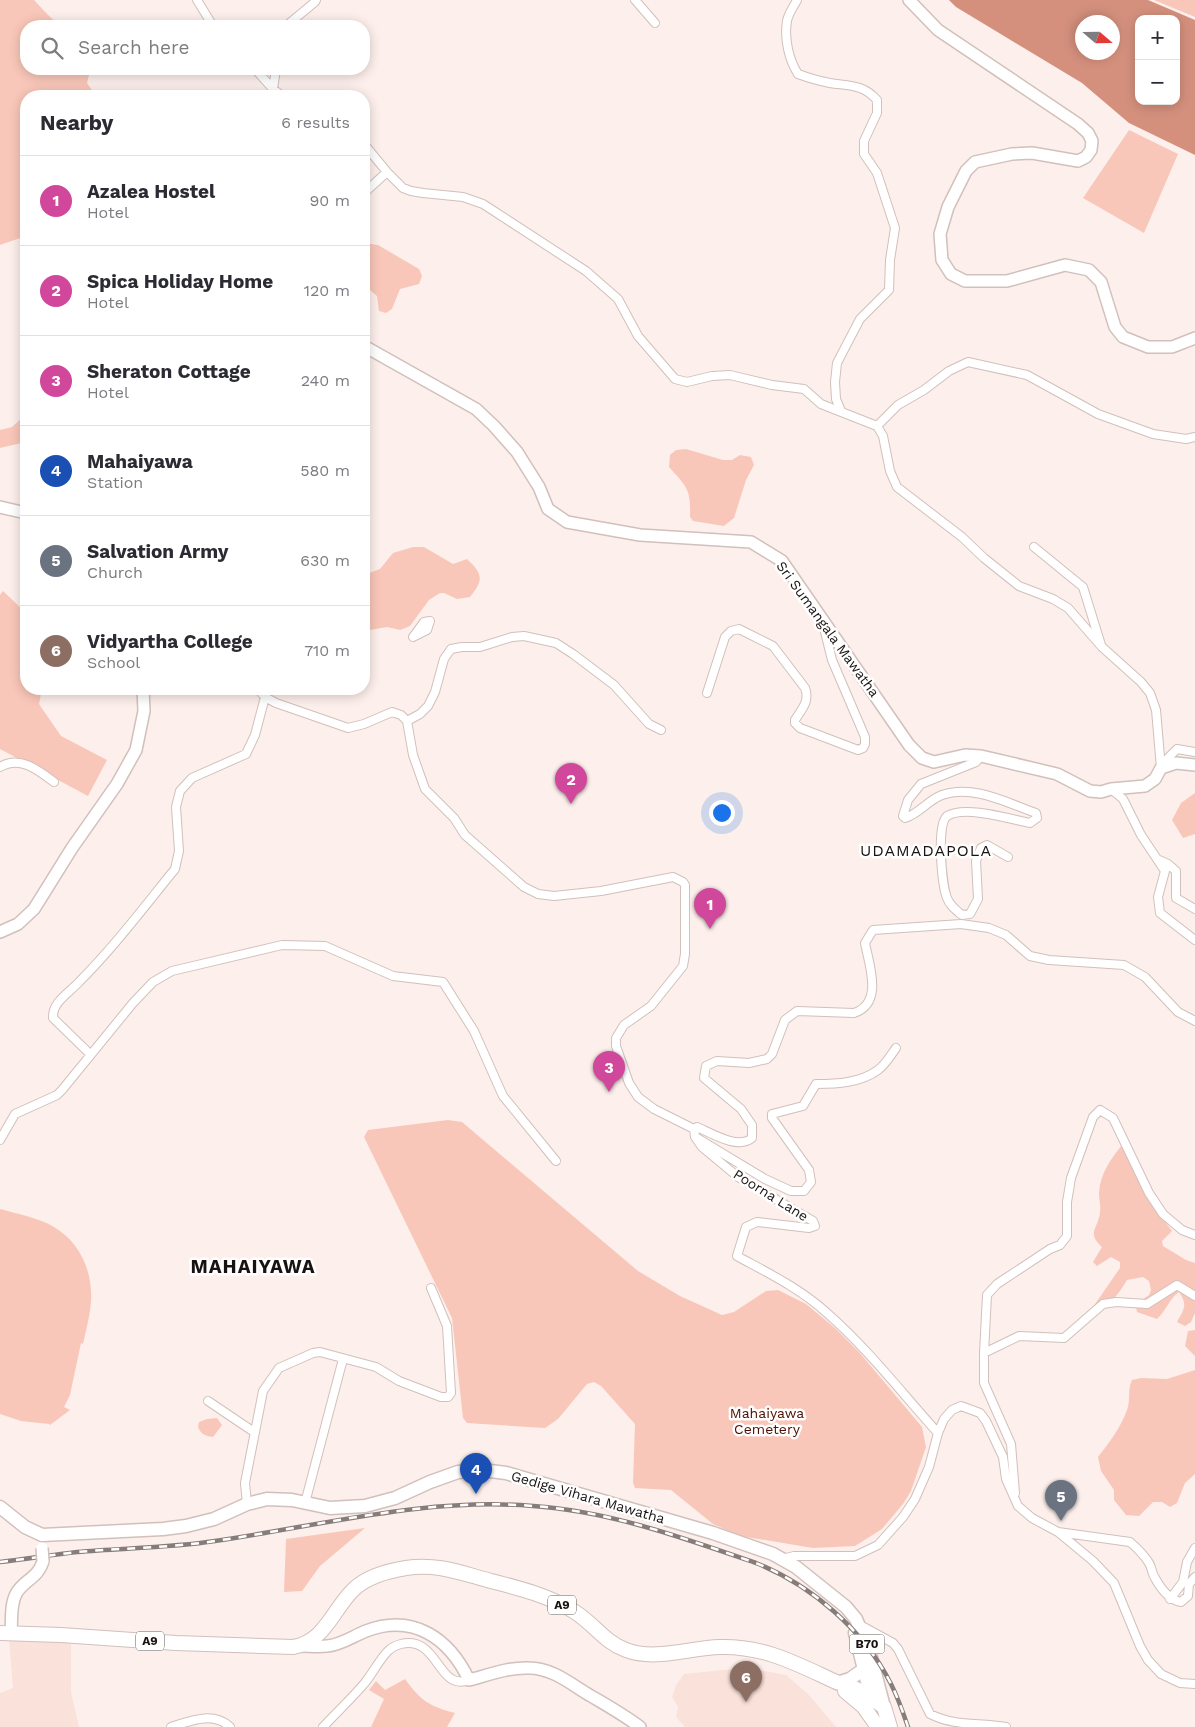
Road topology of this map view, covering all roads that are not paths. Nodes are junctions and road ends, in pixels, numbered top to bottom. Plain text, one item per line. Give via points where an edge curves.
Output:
1 (197, 0) edge
2 (316, 0) edge
3 (636, 0) edge
4 (797, 0) edge
5 (909, 0) edge
6 (210, 20) edge
7 (293, 20) edge
8 (655, 23) dead end
9 (260, 75) edge
10 (275, 75) edge
11 (273, 89) joint
12 (370, 151) edge
13 (387, 172) junction
14 (370, 188) edge
15 (1195, 338) edge
16 (370, 349) edge
17 (841, 411) junction
18 (877, 426) junction
19 (1195, 437) edge
20 (0, 507) edge
21 (20, 512) edge
22 (1034, 547) dead end
23 (821, 617) junction
24 (1102, 647) junction
25 (708, 693) dead end
26 (143, 695) edge
27 (265, 697) joint
28 (407, 720) junction
29 (661, 730) dead end
30 (1195, 752) edge
31 (981, 756) junction
32 (1195, 765) edge
33 (0, 767) edge
34 (1161, 768) junction
35 (54, 782) dead end
36 (1111, 789) junction
37 (1008, 857) dead end
38 (1158, 860) junction
39 (1195, 909) edge
40 (0, 932) edge
41 (1195, 940) edge
42 (1195, 1021) edge
43 (896, 1048) dead end
44 (90, 1054) junction
45 (694, 1133) junction
46 (0, 1140) edge
47 (556, 1161) dead end
48 (1195, 1235) edge
49 (431, 1288) dead end
50 (1195, 1296) edge
51 (984, 1353) junction
52 (343, 1359) junction
53 (208, 1401) dead end
54 (254, 1432) junction
55 (938, 1433) junction
56 (1016, 1498) junction
57 (305, 1503) junction
58 (247, 1504) junction
59 (0, 1507) edge
60 (1058, 1532) junction
61 (42, 1542) junction
62 (1195, 1548) edge
63 (782, 1559) junction
64 (1195, 1578) edge
65 (829, 1594) junction
66 (1170, 1599) junction
67 (860, 1625) junction
68 (6, 1634) edge
69 (300, 1646) junction
70 (864, 1669) junction
71 (468, 1680) junction
72 (837, 1683) junction
73 (1195, 1684) edge
74 (871, 1698) junction
75 (884, 1706) junction
76 (171, 1727) edge
77 (230, 1727) edge
78 (323, 1727) edge
79 (640, 1727) edge
80 (878, 1727) edge
81 (890, 1727) edge
82 (1006, 1727) edge

1 - 6 street
2 - 7 street
3 - 8 street
4 - 17 street via 786,20 792,66 798,74 852,85 870,92 877,100 877,113 864,142 864,154 878,173 895,228 889,290 860,319 838,363 836,399
5 - 15 street via 938,30 1078,124 1092,141 1091,150 1078,161 1012,154 975,162 966,171 948,207 940,234 942,260 951,274 964,281 1007,281 1065,265 1089,270 1101,282 1116,327 1123,337 1148,347 1172,347
9 - 11 street
10 - 11 street
12 - 13 street
13 - 14 street
13 - 17 street via 411,192 463,197 483,204 586,271 618,299 638,336 675,379 687,382 730,375 804,389 821,404
16 - 23 street, Sri Sumangala Mawatha via 476,410 517,452 539,487 548,509 567,522 640,535 751,542 782,561
17 - 18 street
18 - 19 street via 898,405 968,362 1027,374 1098,414 1153,434 1186,439
18 - 24 street via 883,436 890,471 897,486 1019,586 1068,608
20 - 21 street
22 - 24 street via 1083,587
23 - 25 street via 832,660 865,737 863,748 858,750 795,724 807,701 805,688 773,646 739,629 725,637
23 - 31 street, Sri Sumangala Mawatha via 922,758 934,762
24 - 34 street via 1150,693 1156,710
26 - 40 street via 144,711 136,750 118,784 34,908 18,924
27 - 28 street via 348,728 392,712
27 - 44 street via 255,736 246,754 192,778 180,791 176,807 179,851 175,869 92,968 56,1004 53,1018
28 - 29 street via 428,706 436,692 444,659 451,650 480,647 524,636 556,642 614,685 648,724
28 - 45 street via 425,789 466,835 524,887 538,894 554,896 673,877 685,885 683,966 651,1006 624,1025 616,1038 616,1046 629,1084 638,1097
30 - 34 street via 1177,749
31 - 36 street, Sri Sumangala Mawatha via 1057,774 1090,791
31 - 37 street via 976,762 921,784 908,800 903,816 912,816 940,796 959,791 982,794 1036,813 1037,818 1030,823 974,812 959,812 944,820 940,833 944,884 948,899 962,915 970,914 978,899 976,861 981,848 987,845
32 - 34 street via 1176,763
33 - 35 street via 16,761 40,771
34 - 36 street, Sri Sumangala Mawatha via 1155,779 1145,786
36 - 38 street via 1123,799
38 - 39 street via 1176,871 1176,898
38 - 41 street via 1165,871 1158,897 1160,913
42 - 45 street via 1178,1012 1145,977 1124,965 1030,956 1006,935 990,928 961,924 873,930 865,943 873,986 862,1010 854,1013 797,1011 784,1020 772,1054 767,1059 749,1063 717,1061 706,1066 704,1078 741,1109 752,1124 752,1138 733,1142 697,1127
43 - 45 street via 879,1070 842,1084 816,1084 803,1106 772,1114 809,1170 811,1182 804,1191 791,1191 765,1179
44 - 46 street via 57,1095 15,1114
44 - 47 street via 153,982 172,971 282,945 325,946 393,976 443,982 474,1031 503,1096
45 - 55 street, Poorna Lane via 702,1147 738,1177 813,1221 816,1226 756,1222 746,1227 737,1256 794,1288 827,1312
48 - 51 street via 1182,1230 1163,1214 1149,1193 1113,1118 1100,1110 1093,1117 1071,1178 1067,1236 1060,1245 997,1284 988,1295
49 - 52 street via 447,1326 451,1393 448,1397 399,1381 376,1367
50 - 51 street via 1177,1285 1147,1304 1103,1304 1064,1338 1019,1336
51 - 56 street via 984,1383 1011,1444
52 - 54 street via 320,1352 279,1368 262,1390
52 - 57 street
53 - 54 street
54 - 58 street via 245,1483
55 - 56 street via 952,1410 961,1406 980,1413 999,1444 1006,1480
55 - 63 street via 929,1467 915,1500 878,1544 855,1556 794,1556
56 - 60 street via 1018,1506 1032,1518
57 - 58 main road, Gedige Vihara Mawatha / B70 via 267,1499
57 - 63 main road, Gedige Vihara Mawatha / B70 via 339,1508 365,1506 395,1498 458,1472 491,1471 525,1477 713,1533
58 - 61 main road, Gedige Vihara Mawatha / B70 via 214,1519 186,1526
59 - 61 main road
60 - 66 street via 1130,1542 1150,1564 1155,1578
60 - 73 street via 1114,1583 1148,1660 1161,1674 1180,1683
61 - 68 street, bridge via 43,1561 39,1572 15,1596
62 - 66 street via 1187,1562 1183,1582
63 - 65 main road, Gedige Vihara Mawatha / B70
64 - 66 street via 1189,1584 1188,1596 1184,1600
65 - 67 main road, Gedige Vihara Mawatha / B70 via 846,1606
65 - 70 main road, Gedige Vihara Mawatha / B70 via 851,1625
67 - 75 main road, Gedige Vihara Mawatha / B70
67 - 82 street via 898,1649 930,1714 954,1724
68 - 69 highway, A9 via 61,1634 285,1648
69 - 71 street via 326,1646 367,1631 409,1627 429,1633 442,1643
69 - 72 highway, A9 via 323,1630 354,1588 368,1579 408,1568 441,1567 554,1601 581,1616 604,1638 626,1651 649,1655 704,1648 748,1648 782,1657
70 - 72 main road
70 - 74 main road, Gedige Vihara Mawatha / B70
71 - 78 street via 451,1679 421,1645 399,1644 388,1650 364,1684
71 - 79 street via 512,1669 539,1669 561,1677 621,1712
72 - 74 highway, A9
72 - 80 highway, A9 via 863,1706
74 - 75 highway, A9
74 - 80 highway
75 - 81 highway
76 - 77 street via 206,1718

